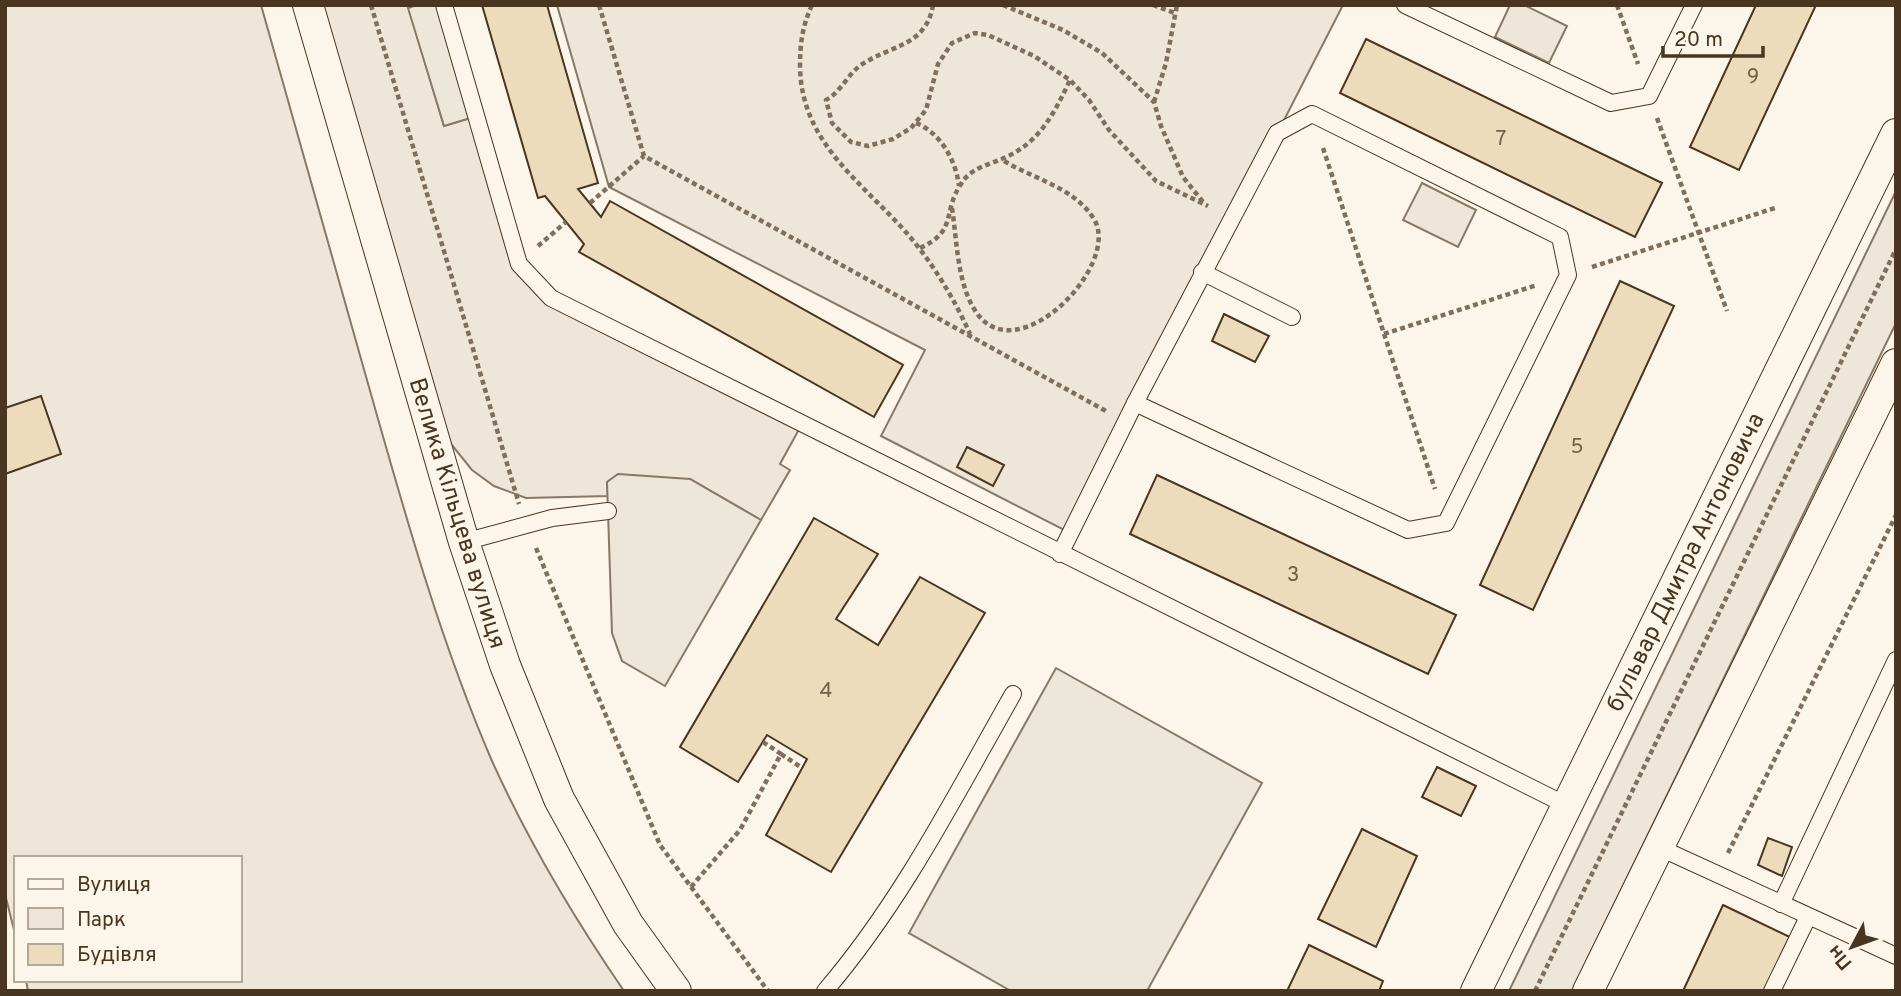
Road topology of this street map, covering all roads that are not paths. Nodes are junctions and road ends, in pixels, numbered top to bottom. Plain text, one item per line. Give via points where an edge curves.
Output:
1 (308, 5) edge
2 (444, 5) edge
3 (1405, 5) edge
4 (1694, 5) edge
5 (1896, 134) edge
6 (1202, 272) junction
7 (1292, 317) dead end
8 (1896, 364) edge
9 (1135, 403) junction
10 (608, 511) dead end
11 (464, 542) junction
12 (1060, 554) junction
13 (1896, 660) edge
14 (1013, 694) dead end
15 (1566, 805) junction
16 (1658, 847) junction
17 (1781, 904) junction
18 (1808, 917) junction
19 (1896, 956) edge
20 (676, 991) edge
21 (825, 991) edge
22 (1476, 991) edge
23 (1588, 991) edge
24 (1772, 991) edge

1 - 11 street, Велика Кільцева вулиця
2 - 12 lane via 519,264 551,298
3 - 4 lane via 1611,103 1649,96
5 - 15 street, бульвар Дмитра Антоновича
6 - 7 lane
6 - 9 lane
6 - 9 lane via 1277,133 1312,114 1560,237 1569,275 1446,523 1408,530
8 - 16 street
9 - 12 lane
10 - 11 lane via 552,518
11 - 20 street, Велика Кільцева вулиця via 559,799 628,924
12 - 15 lane
13 - 17 lane
14 - 21 lane via 911,875
15 - 22 street, бульвар Дмитра Антоновича
16 - 17 lane
16 - 23 street
17 - 18 lane
18 - 19 lane
18 - 24 lane

